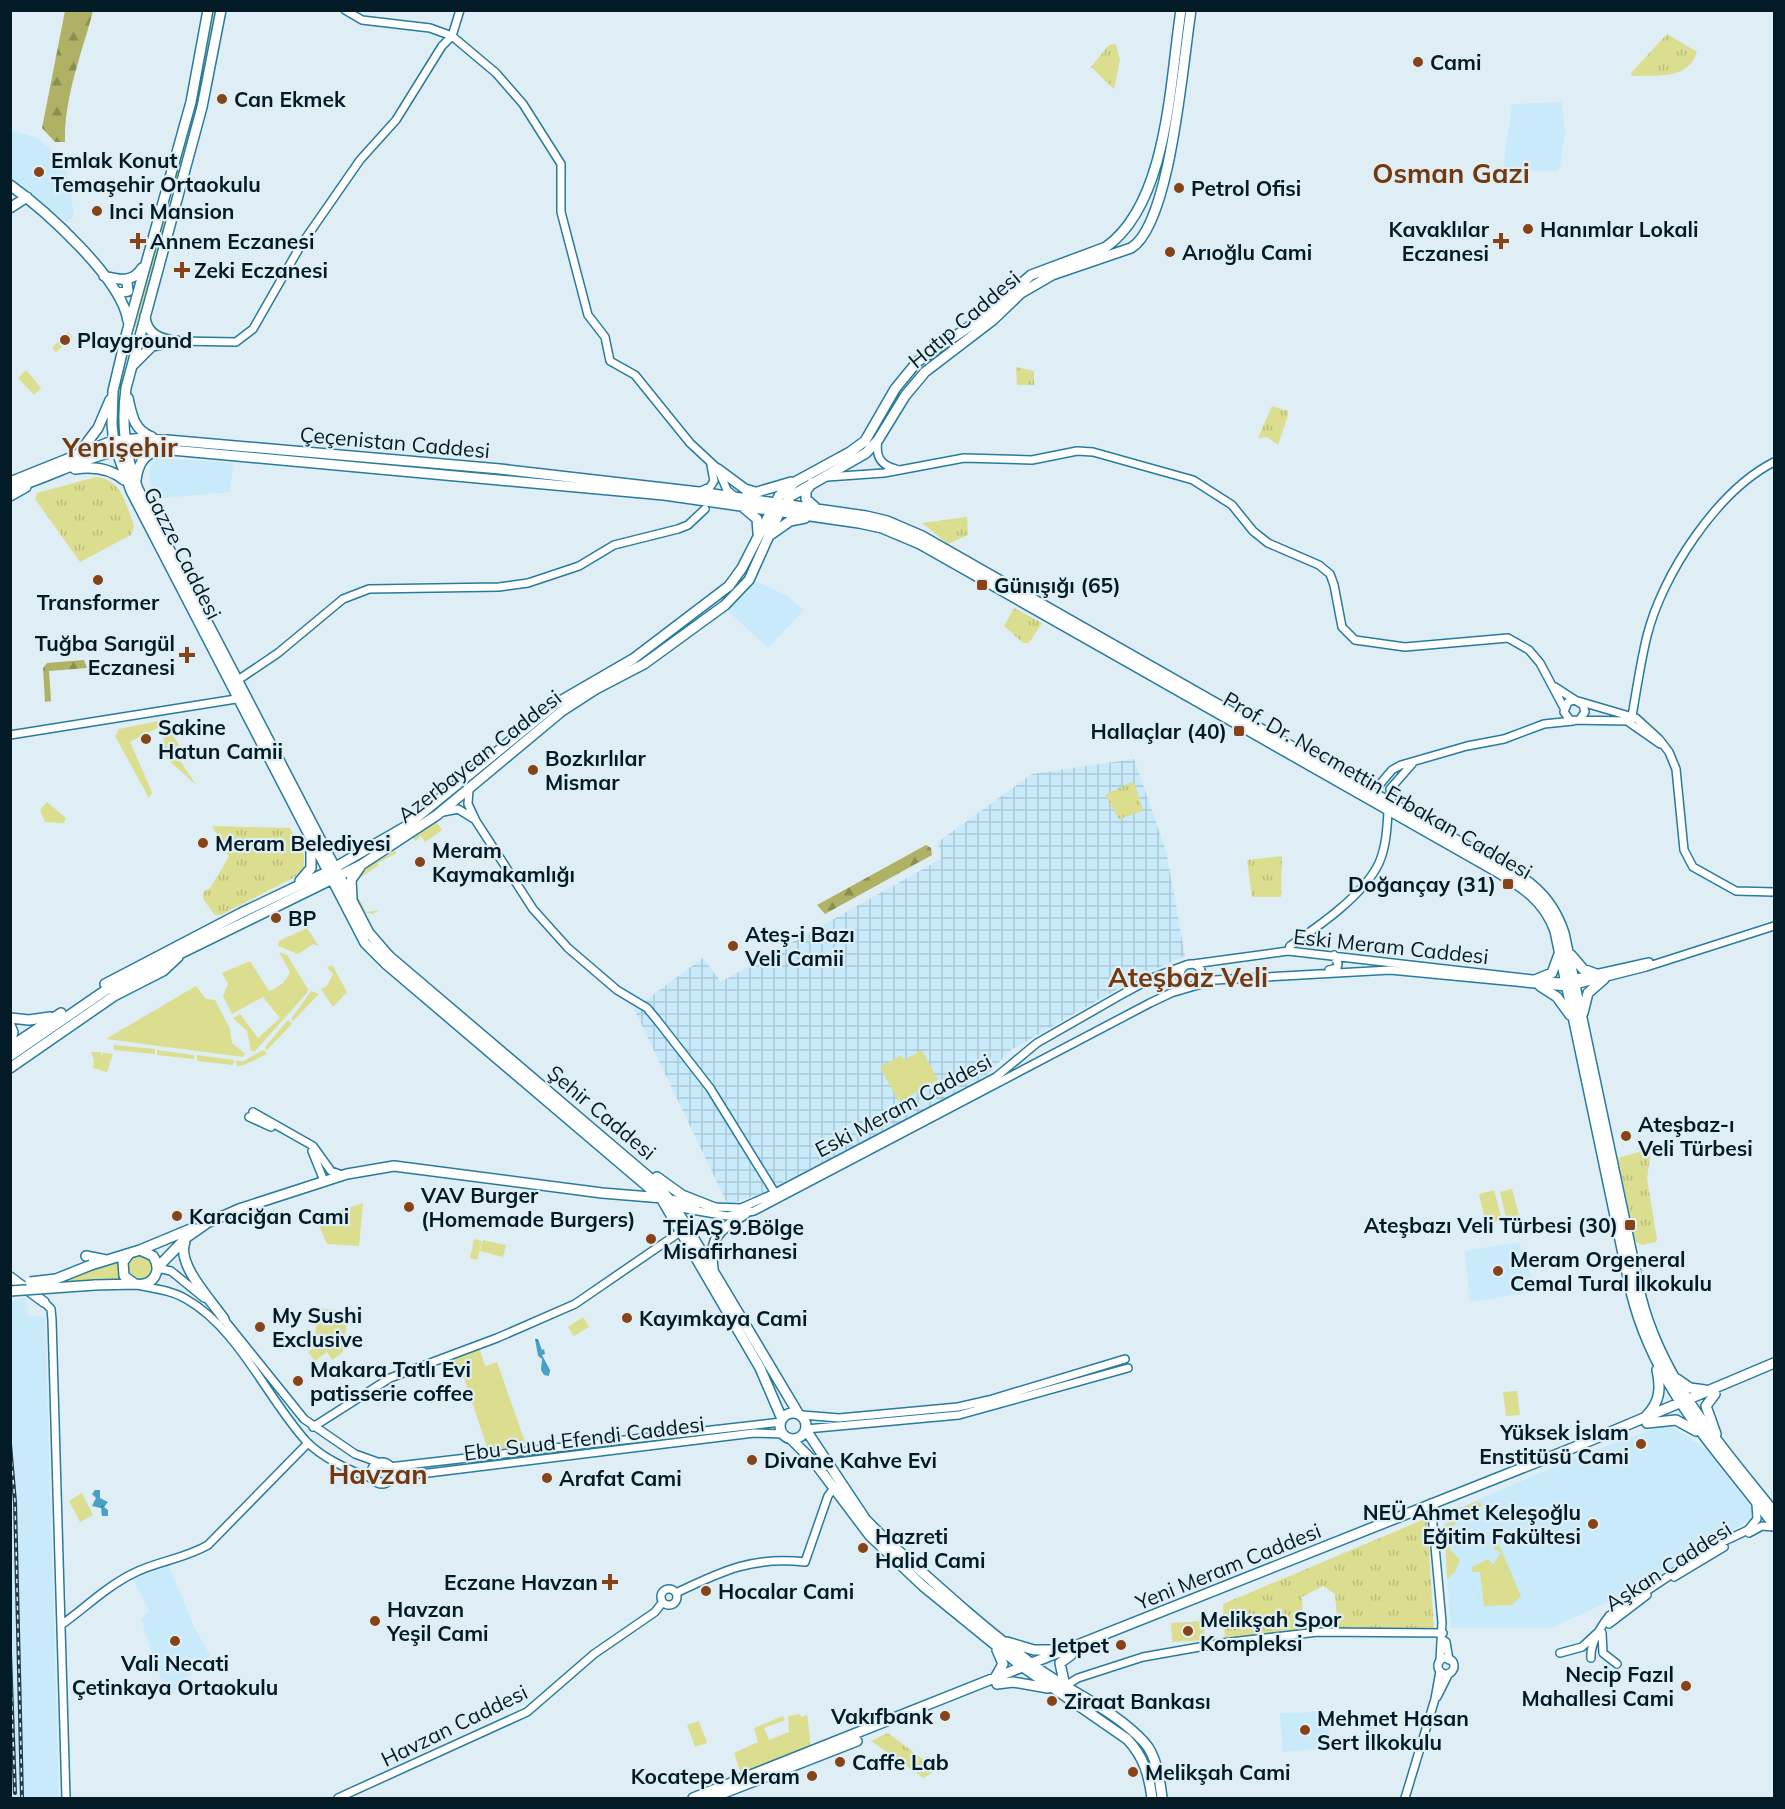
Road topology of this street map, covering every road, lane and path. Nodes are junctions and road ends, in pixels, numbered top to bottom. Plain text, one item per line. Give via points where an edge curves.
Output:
1 (207, 10) edge
2 (221, 10) edge
3 (345, 10) edge
4 (460, 10) edge
5 (1181, 10) edge
6 (1191, 10) edge
7 (452, 36) junction
8 (11, 189) edge
9 (27, 197) junction
10 (1142, 206) junction
11 (10, 208) edge
12 (1156, 211) junction
13 (1128, 227) junction
14 (1145, 236) junction
15 (1131, 248) junction
16 (149, 252) junction
17 (104, 276) junction
18 (124, 280) junction
19 (118, 293) junction
20 (145, 313) junction
21 (129, 324) junction
22 (177, 341) junction
23 (130, 371) junction
24 (126, 390) junction
25 (114, 392) junction
26 (878, 440) junction
27 (165, 444) junction
28 (120, 445) junction
29 (75, 457) junction
30 (852, 457) junction
31 (708, 461) junction
32 (1774, 462) edge
33 (718, 469) junction
34 (898, 470) junction
35 (62, 471) junction
36 (32, 474) junction
37 (10, 476) edge
38 (812, 480) junction
39 (10, 482) edge
40 (132, 483) junction
41 (31, 484) junction
42 (10, 489) edge
43 (699, 492) junction
44 (758, 493) junction
45 (10, 496) edge
46 (735, 501) junction
47 (777, 507) junction
48 (705, 509) dead end
49 (816, 512) junction
50 (768, 536) junction
51 (757, 539) junction
52 (238, 680) junction
53 (1551, 684) junction
54 (236, 699) junction
55 (1577, 701) junction
56 (1564, 709) junction
57 (1632, 719) junction
58 (1576, 720) junction
59 (1544, 724) junction
60 (10, 735) edge
61 (1414, 762) junction
62 (470, 786) junction
63 (1362, 786) junction
64 (1391, 808) junction
65 (437, 815) junction
66 (476, 821) junction
67 (307, 834) junction
68 (361, 865) junction
69 (332, 874) junction
70 (293, 887) junction
71 (306, 891) junction
72 (1774, 892) edge
73 (342, 902) junction
74 (354, 906) junction
75 (1774, 926) edge
76 (1558, 939) junction
77 (1567, 949) junction
78 (185, 950) junction
79 (1288, 951) junction
80 (1334, 955) junction
81 (1276, 976) junction
82 (1602, 977) junction
83 (1537, 983) junction
84 (1570, 984) junction
85 (58, 1015) junction
86 (10, 1018) edge
87 (1578, 1023) junction
88 (10, 1024) edge
89 (10, 1045) edge
90 (10, 1056) edge
91 (10, 1068) edge
92 (631, 1165) junction
93 (342, 1175) junction
94 (324, 1181) junction
95 (602, 1193) junction
96 (775, 1193) junction
97 (624, 1194) junction
98 (668, 1202) junction
99 (715, 1208) junction
100 (745, 1214) junction
101 (207, 1223) junction
102 (681, 1232) junction
103 (187, 1237) junction
104 (103, 1249) dead end
105 (140, 1250) junction
106 (129, 1254) junction
107 (91, 1260) junction
108 (157, 1268) junction
109 (713, 1271) junction
110 (10, 1277) edge
111 (10, 1285) edge
112 (137, 1285) junction
113 (10, 1291) edge
114 (44, 1302) joint
115 (224, 1319) junction
116 (1125, 1359) dead end
117 (1654, 1359) junction
118 (1774, 1363) edge
119 (1128, 1368) dead end
120 (1774, 1369) edge
121 (1671, 1373) junction
122 (1714, 1391) junction
123 (1684, 1404) junction
124 (800, 1414) junction
125 (782, 1420) junction
126 (1646, 1420) junction
127 (313, 1427) junction
128 (806, 1429) junction
129 (1704, 1436) junction
130 (787, 1437) junction
131 (1718, 1442) junction
132 (308, 1443) junction
133 (386, 1465) junction
134 (374, 1479) junction
135 (388, 1480) junction
136 (834, 1488) junction
137 (1755, 1500) junction
138 (1431, 1506) junction
139 (1774, 1510) edge
140 (1774, 1526) edge
141 (676, 1593) junction
142 (662, 1603) junction
143 (61, 1625) junction
144 (1601, 1631) junction
145 (1443, 1636) junction
146 (997, 1642) junction
147 (1070, 1652) junction
148 (1560, 1653) dead end
149 (1449, 1660) junction
150 (1440, 1661) junction
151 (1617, 1664) dead end
152 (1030, 1668) junction
153 (1440, 1671) junction
154 (1449, 1673) junction
155 (995, 1681) junction
156 (1061, 1688) junction
157 (1435, 1699) junction
158 (66, 1798) edge
159 (338, 1798) edge
160 (693, 1798) edge
161 (711, 1798) edge
162 (1152, 1798) edge
163 (1162, 1798) edge
164 (1405, 1798) edge

1 - 16 main road, Gazze Caddesi via 191,102
2 - 20 main road, Gazze Caddesi via 202,107
3 - 7 street via 362,20 430,28
4 - 7 street
5 - 10 main road, Hatıp Caddesi via 1156,169
6 - 12 main road, Hatıp Caddesi via 1167,169
7 - 22 street via 396,120 345,180 301,245 253,329 236,342
7 - 31 street via 496,73 523,104 561,164 561,212 588,315 605,338 610,361 635,375
8 - 9 main road
9 - 11 main road
9 - 17 main road
10 - 12 main road via 1147,215
10 - 13 main road, Hatıp Caddesi
12 - 14 main road, Hatıp Caddesi
13 - 14 main road via 1139,226
13 - 15 main road
13 - 30 main road, Hatıp Caddesi via 1106,247 1030,275 985,316 930,352 906,374 870,435
14 - 15 main road, Hatıp Caddesi
15 - 26 main road, Hatıp Caddesi via 1052,275 1021,293 993,320 925,372
16 - 18 main road via 139,273
16 - 21 main road, Gazze Caddesi
17 - 18 main road
17 - 19 main road
18 - 19 main road via 129,288 126,293
19 - 21 main road
20 - 22 main road via 147,326 157,337
20 - 23 main road, Gazze Caddesi
21 - 25 main road, Gazze Caddesi
22 - 23 main road via 149,348 136,359
23 - 24 main road, Gazze Caddesi
24 - 27 main road via 139,430
24 - 28 main road, Gazze Caddesi
25 - 28 main road, Gazze Caddesi via 112,424
25 - 29 main road via 98,428
26 - 30 main road, Hatıp Caddesi
26 - 34 street via 880,460
27 - 28 main road, Çeçenistan Caddesi
27 - 40 main road via 145,457
27 - 43 main road, Çeçenistan Caddesi via 500,469
27 - 46 main road, Çeçenistan Caddesi
28 - 29 main road, Çeçenistan Caddesi
28 - 35 main road, Çeçenistan Caddesi
28 - 40 main road, Gazze Caddesi
29 - 36 main road, Çeçenistan Caddesi
30 - 38 main road, Azerbaycan Caddesi
30 - 38 main road, Azerbaycan Caddesi
31 - 33 street
31 - 43 street via 714,470 714,481
32 - 57 street via 1745,480 1721,504 1664,591 1647,636
33 - 44 main road
33 - 46 street
34 - 38 street
34 - 53 street via 964,458 1032,460 1093,452 1184,477 1233,505 1268,543 1319,565 1330,574 1342,627 1355,640 1405,647 1508,638 1529,650
35 - 40 main road via 100,468
35 - 41 main road, Çeçenistan Caddesi
36 - 37 main road
36 - 39 main road, Çeçenistan Caddesi
38 - 44 main road
38 - 47 main road, Azerbaycan Caddesi via 789,487
38 - 49 main road via 806,499
40 - 52 main road, Gazze Caddesi
40 - 54 main road, Gazze Caddesi
41 - 42 main road, Çeçenistan Caddesi
41 - 45 main road
43 - 46 main road, Çeçenistan Caddesi
44 - 46 main road
46 - 47 main road, Çeçenistan Caddesi
46 - 51 main road via 757,519
47 - 49 main road, Prof. Dr. Necmettin Erbakan Caddesi
47 - 50 main road, Azerbaycan Caddesi
47 - 51 main road, Azerbaycan Caddesi
48 - 52 street via 688,525 614,545 579,566 528,583 369,589 343,599
49 - 50 main road via 790,521
49 - 63 main road, Prof. Dr. Necmettin Erbakan Caddesi via 878,519 922,536
49 - 64 main road, Prof. Dr. Necmettin Erbakan Caddesi via 882,528 920,544
50 - 62 main road, Azerbaycan Caddesi via 749,580 725,604 644,664 562,711
51 - 69 main road, Azerbaycan Caddesi via 729,586 633,659 557,703 405,827
52 - 69 main road, Gazze Caddesi
53 - 55 street
53 - 56 street
54 - 60 street
54 - 67 main road, Gazze Caddesi
55 - 56 street via 1568,702
55 - 57 street
55 - 58 street via 1585,712
56 - 58 street via 1567,718
56 - 59 street
57 - 58 street
57 - 72 street via 1669,752 1676,770 1682,840 1693,867 1736,891
58 - 59 street
59 - 61 street via 1504,739
61 - 63 street via 1396,767 1380,784
61 - 64 street via 1392,785
62 - 65 main road, Azerbaycan Caddesi
62 - 66 street via 467,798
63 - 64 main road, Prof. Dr. Necmettin Erbakan Caddesi
64 - 76 main road, Prof. Dr. Necmettin Erbakan Caddesi via 1526,889 1548,914
64 - 77 main road, Prof. Dr. Necmettin Erbakan Caddesi via 1533,885 1556,913
64 - 79 street via 1379,864 1336,911
65 - 66 street via 458,809
65 - 68 main road, Azerbaycan Caddesi
66 - 96 street via 548,927 617,990 657,1020 710,1088
67 - 69 main road, Gazze Caddesi
67 - 70 main road via 312,864
68 - 69 main road, Azerbaycan Caddesi
68 - 74 main road via 351,880
69 - 70 main road, Azerbaycan Caddesi
69 - 71 main road, Azerbaycan Caddesi
69 - 73 main road, Şehir Caddesi
69 - 74 main road, Şehir Caddesi
70 - 85 main road, Azerbaycan Caddesi via 122,975
71 - 73 main road via 324,889
71 - 78 main road, Azerbaycan Caddesi
73 - 92 main road, Şehir Caddesi via 365,943 386,964
74 - 92 main road, Şehir Caddesi via 369,933 389,956
75 - 82 street, Eski Meram Caddesi
76 - 83 main road via 1555,969
76 - 84 main road, Prof. Dr. Necmettin Erbakan Caddesi
77 - 82 main road via 1578,966
77 - 84 main road, Prof. Dr. Necmettin Erbakan Caddesi
78 - 90 main road, Azerbaycan Caddesi via 90,1000
78 - 91 main road via 163,971 114,996
79 - 80 street, Eski Meram Caddesi
79 - 96 street, Eski Meram Caddesi via 1186,965 1152,978 1037,1043 996,1077
80 - 81 street via 1338,964 1333,970
80 - 83 street, Eski Meram Caddesi
81 - 83 street, Eski Meram Caddesi via 1414,971
81 - 100 street, Eski Meram Caddesi via 1215,980 1150,1003
82 - 84 street, Eski Meram Caddesi
82 - 87 main road via 1586,997
83 - 84 street, Eski Meram Caddesi
83 - 87 main road via 1560,1000
84 - 87 main road, Prof. Dr. Necmettin Erbakan Caddesi
85 - 86 main road via 33,1020
85 - 89 main road, Azerbaycan Caddesi
87 - 117 main road, Prof. Dr. Necmettin Erbakan Caddesi via 1631,1292
87 - 121 main road, Prof. Dr. Necmettin Erbakan Caddesi via 1641,1297 1653,1338
88 - 89 main road
92 - 97 main road via 634,1186
92 - 98 main road, Şehir Caddesi
92 - 99 main road via 682,1195
93 - 94 main road, Eski Meram Caddesi
93 - 94 street via 331,1171 313,1146 251,1115 309,1147
93 - 95 main road, Eski Meram Caddesi via 394,1166
94 - 101 main road, Eski Meram Caddesi
95 - 97 main road, Eski Meram Caddesi
95 - 98 main road, Eski Meram Caddesi
96 - 99 street, Eski Meram Caddesi via 741,1208
97 - 98 main road, Eski Meram Caddesi
98 - 99 street, Eski Meram Caddesi
98 - 100 street, Eski Meram Caddesi via 719,1215
98 - 102 main road, Şehir Caddesi
98 - 109 main road, Şehir Caddesi
100 - 109 main road via 722,1229 715,1239
101 - 103 main road, Eski Meram Caddesi
101 - 105 main road
102 - 125 main road, Şehir Caddesi via 760,1368
102 - 127 street via 575,1304 390,1378
103 - 108 main road, Eski Meram Caddesi
103 - 115 main road via 182,1251 185,1264
104 - 107 main road
105 - 106 main road
105 - 108 main road via 153,1256
106 - 107 main road
106 - 112 main road via 123,1269 126,1278
107 - 111 main road, bridge via 56,1279
108 - 112 main road via 152,1280
108 - 115 street, Ebu Suud Efendi Caddesi via 167,1269 191,1286
109 - 124 main road, Şehir Caddesi
110 - 114 main road
112 - 113 main road, bridge
112 - 132 street via 185,1298 223,1329
114 - 143 street via 51,1309 52,1320
115 - 127 street, Ebu Suud Efendi Caddesi
116 - 124 street via 958,1407 839,1418
117 - 123 main road, Prof. Dr. Necmettin Erbakan Caddesi
117 - 126 main road via 1660,1392
118 - 122 main road, Yeni Meram Caddesi
119 - 128 street via 959,1415
120 - 122 main road, Yeni Meram Caddesi
121 - 122 main road via 1690,1388
121 - 123 main road, Prof. Dr. Necmettin Erbakan Caddesi
122 - 123 main road, Yeni Meram Caddesi
122 - 131 main road via 1707,1402 1707,1412
123 - 126 main road, Yeni Meram Caddesi
123 - 129 main road, Prof. Dr. Necmettin Erbakan Caddesi
123 - 131 main road, Prof. Dr. Necmettin Erbakan Caddesi
124 - 125 main road via 789,1413
124 - 128 main road
125 - 130 main road
125 - 133 street, Ebu Suud Efendi Caddesi
126 - 129 main road via 1676,1420
126 - 138 main road, Yeni Meram Caddesi
127 - 133 street, Ebu Suud Efendi Caddesi via 355,1454
128 - 130 main road via 799,1438
128 - 146 main road via 873,1528
129 - 137 main road, Prof. Dr. Necmettin Erbakan Caddesi
130 - 135 street, Ebu Suud Efendi Caddesi via 754,1433
130 - 136 main road
131 - 139 main road, Prof. Dr. Necmettin Erbakan Caddesi
132 - 134 street via 351,1470
132 - 143 street via 208,1545 189,1556 135,1572
133 - 134 main road via 373,1470
133 - 135 main road via 391,1475
134 - 135 main road via 381,1483
136 - 141 street via 805,1562 777,1559 739,1566
136 - 146 main road via 870,1536 923,1586
137 - 140 main road, Prof. Dr. Necmettin Erbakan Caddesi
137 - 144 street, Aşkan Caddesi via 1758,1515 1748,1530 1714,1546 1622,1606
138 - 145 street
138 - 147 main road, Yeni Meram Caddesi
140 - 144 street, Aşkan Caddesi via 1762,1526 1717,1550 1624,1610
141 - 142 street via 674,1604
141 - 142 street via 664,1590
142 - 159 street, Havzan Caddesi via 568,1675 527,1712
143 - 158 street
144 - 148 street via 1582,1647
144 - 151 street via 1603,1653
145 - 149 street
145 - 150 street
145 - 156 street via 1318,1632 1222,1644 1143,1657 1078,1678
146 - 147 main road
146 - 152 main road
146 - 155 main road via 1003,1664
147 - 152 main road, Yeni Meram Caddesi
147 - 156 main road via 1060,1663
149 - 150 street
149 - 154 street via 1453,1667
150 - 153 street
152 - 155 main road, Yeni Meram Caddesi
152 - 156 main road
153 - 154 street
153 - 157 street
154 - 157 street
155 - 156 main road
155 - 160 main road, Yeni Meram Caddesi
155 - 161 main road, Yeni Meram Caddesi
156 - 162 main road via 1138,1751 1146,1766
156 - 163 main road via 1122,1724 1144,1742 1155,1763
157 - 164 street

